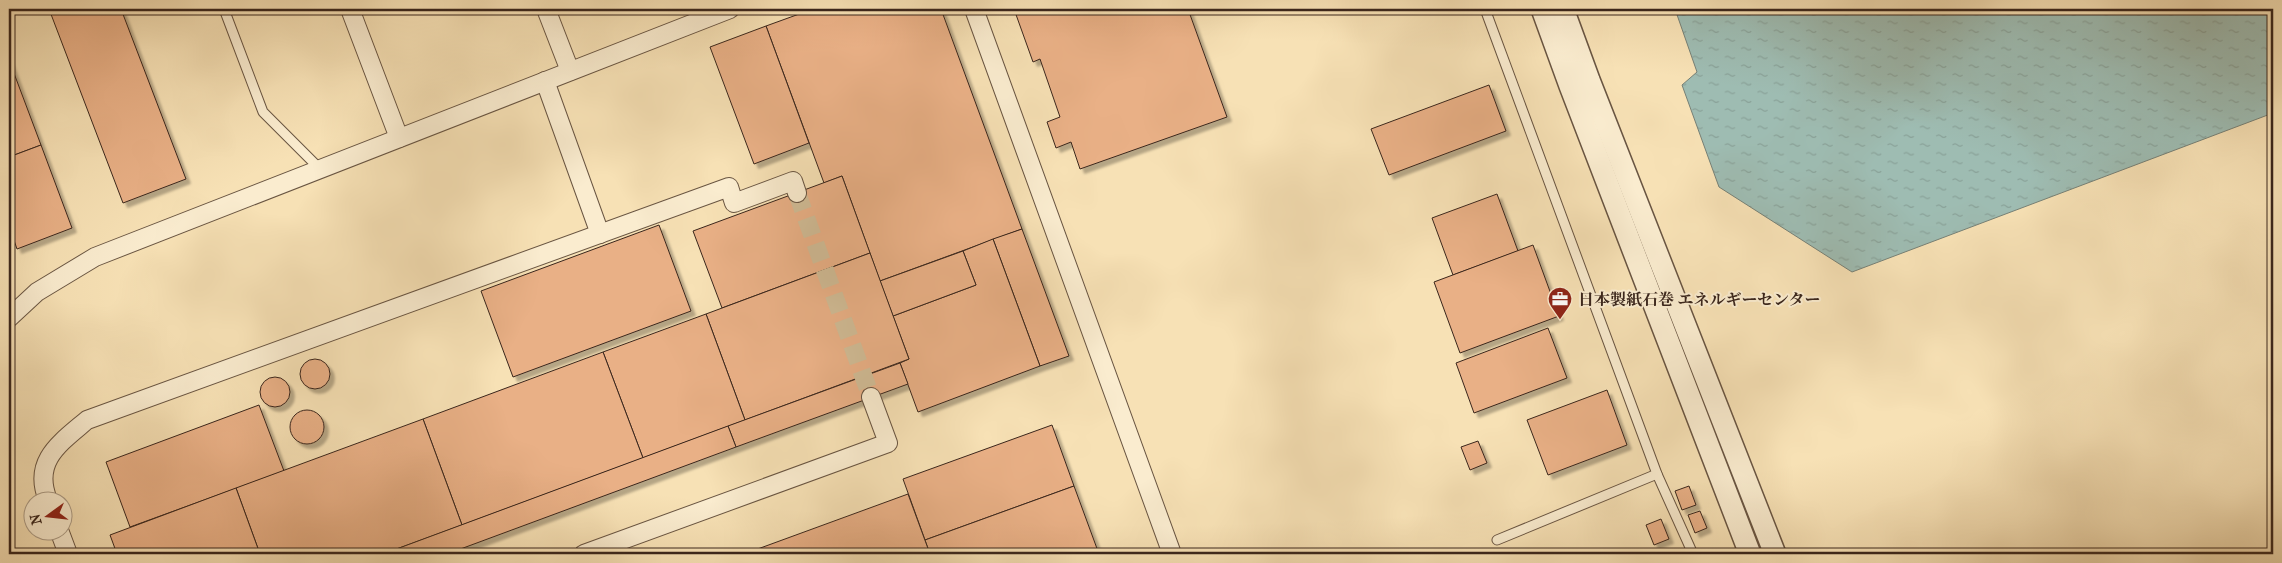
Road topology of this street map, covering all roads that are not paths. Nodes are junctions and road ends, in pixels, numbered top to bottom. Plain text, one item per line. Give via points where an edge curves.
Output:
1 (224, 9) edge
2 (350, 9) edge
3 (546, 9) edge
4 (729, 9) edge
5 (974, 9) edge
6 (1485, 9) edge
7 (1542, 9) edge
8 (1563, 9) edge
9 (570, 71) junction
10 (545, 81) junction
11 (399, 138) junction
12 (320, 169) junction
13 (797, 193) tunnel mouth
14 (600, 234) junction
15 (9, 318) edge
16 (871, 397) tunnel mouth
17 (1657, 474) junction
18 (44, 490) edge
19 (63, 540) edge
20 (1497, 540) dead end
21 (68, 554) edge
22 (584, 554) edge
23 (1172, 554) edge
24 (1693, 554) edge
25 (1750, 554) edge
26 (1775, 554) edge

1 - 12 lane via 264,112
2 - 11 street
3 - 9 street
4 - 9 street
5 - 23 street
6 - 17 lane
7 - 25 street
8 - 26 street
9 - 10 street
10 - 11 street
10 - 14 street
11 - 12 street
12 - 15 street via 95,257 37,292
13 - 14 street via 793,181 734,202 729,187
14 - 18 street via 87,420 57,445 44,466
16 - 22 street via 888,443
17 - 20 lane
17 - 24 lane
19 - 21 street

